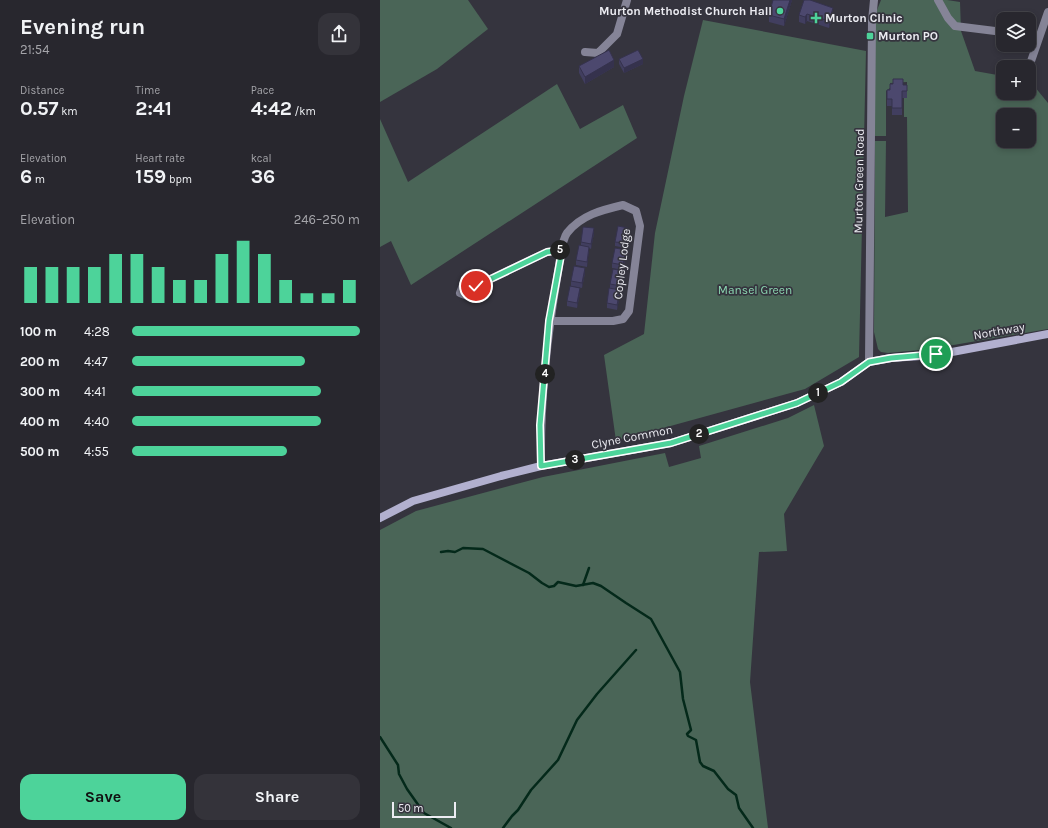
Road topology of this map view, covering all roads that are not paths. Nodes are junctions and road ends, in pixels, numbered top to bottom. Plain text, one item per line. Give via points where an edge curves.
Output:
1 (627, 0) edge
2 (874, 0) edge
3 (938, 0) edge
4 (1048, 12) edge
5 (996, 31) edge
6 (584, 52) dead end
7 (1031, 60) edge
8 (562, 250) junction
9 (476, 286) dead end
10 (549, 321) junction
11 (1048, 334) edge
12 (869, 362) junction
13 (797, 403) joint
14 (541, 466) junction
15 (380, 518) edge

1 - 6 street via 616,34 598,53
2 - 12 street, Murton Green Road
3 - 5 street via 955,26
4 - 7 street
8 - 9 street via 547,252
8 - 10 street, Copley Lodge
8 - 10 street, Copley Lodge via 566,235 577,222 601,210 623,205 636,211 640,226 628,311 623,319
10 - 14 street, Copley Lodge via 540,425
11 - 12 main road, Northway via 936,354
12 - 13 main road, Northway via 841,382
13 - 14 main road, Clyne Common via 671,443
14 - 15 main road, Clyne Common via 413,501

